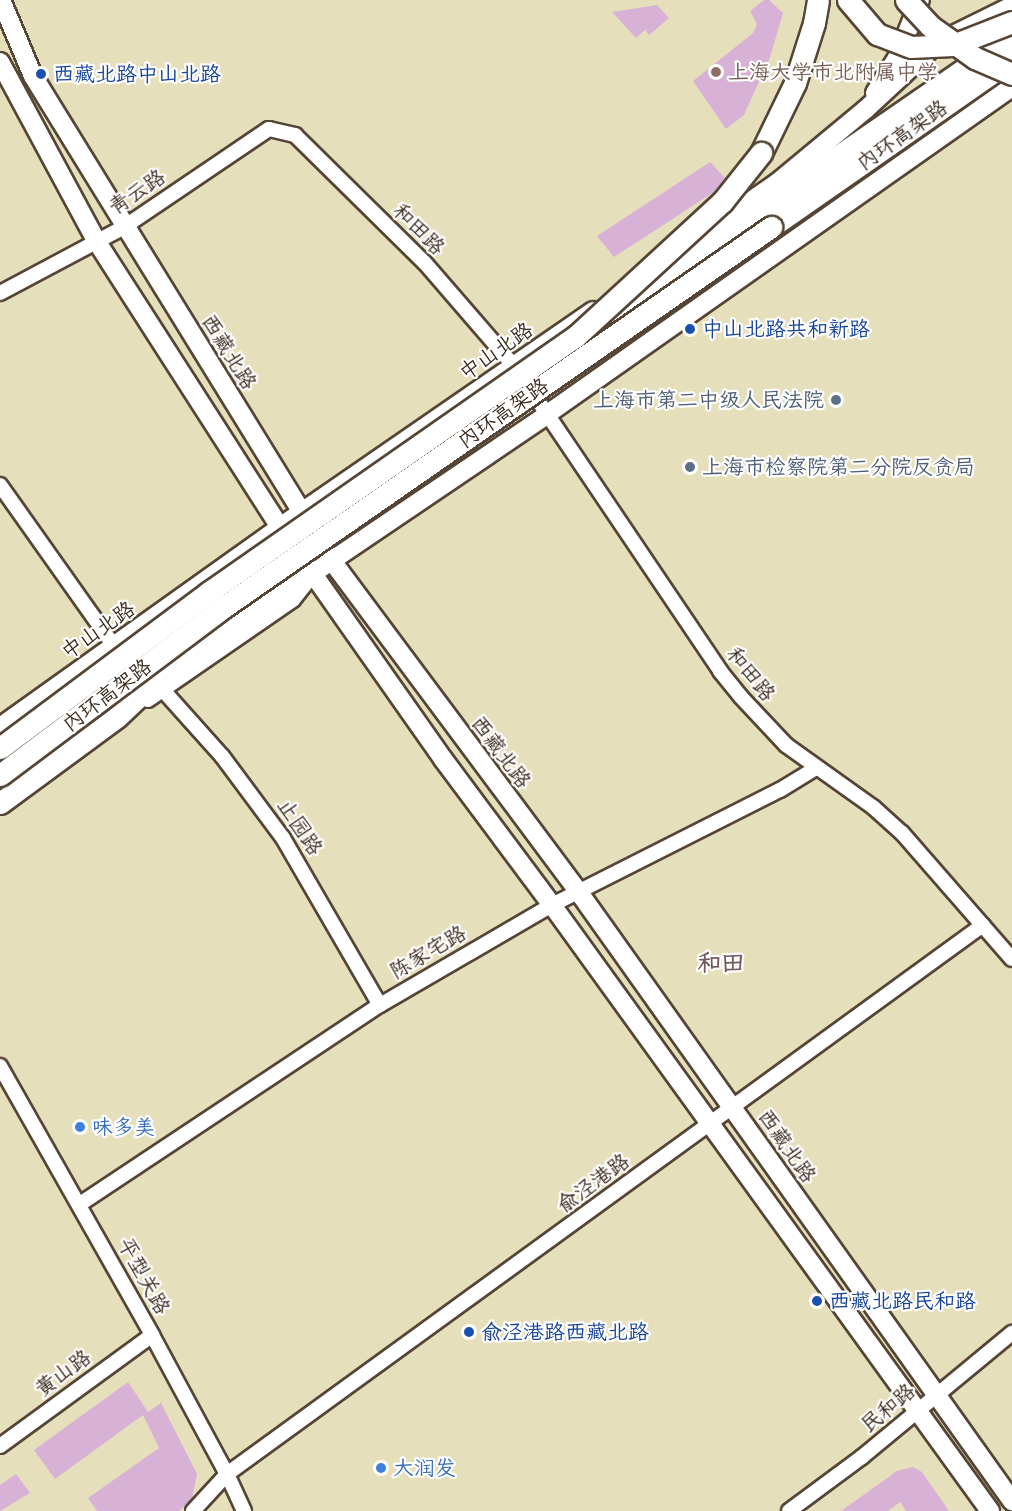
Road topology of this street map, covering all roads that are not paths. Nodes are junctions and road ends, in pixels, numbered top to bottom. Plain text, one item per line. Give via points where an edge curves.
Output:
1 (1, 0) edge
2 (818, 0) edge
3 (848, 0) edge
4 (906, 0) edge
5 (920, 0) edge
6 (1012, 6) edge
7 (1012, 22) edge
8 (1012, 36) edge
9 (1012, 59) edge
10 (0, 62) edge
11 (1012, 75) edge
12 (1012, 87) edge
13 (1012, 102) edge
14 (865, 110) junction
15 (295, 135) joint
16 (124, 227) junction
17 (771, 227) junction
18 (98, 242) junction
19 (731, 285) junction
20 (0, 293) edge
21 (575, 337) junction
22 (511, 362) junction
23 (546, 415) junction
24 (0, 485) edge
25 (302, 513) junction
26 (280, 527) junction
27 (333, 561) junction
28 (314, 573) junction
29 (114, 646) junction
30 (159, 684) junction
31 (0, 727) edge
32 (0, 748) edge
33 (816, 768) junction
34 (0, 775) edge
35 (0, 792) edge
36 (0, 803) edge
37 (0, 816) edge
38 (578, 891) junction
39 (552, 905) junction
40 (983, 925) junction
41 (1012, 959) edge
42 (380, 1005) junction
43 (0, 1066) edge
44 (733, 1109) junction
45 (710, 1124) junction
46 (80, 1204) junction
47 (1012, 1333) edge
48 (152, 1335) junction
49 (936, 1395) junction
50 (916, 1411) junction
51 (0, 1446) edge
52 (228, 1474) junction
53 (1012, 1501) edge
54 (193, 1511) edge
55 (244, 1511) edge
56 (789, 1511) edge
57 (990, 1511) edge

1 - 16 main road, 西藏北路 via 33,76
2 - 21 highway, bridge via 795,83 761,153 722,202
3 - 7 highway, bridge via 877,34 911,47 953,45
4 - 11 highway, bridge via 930,26 975,58
5 - 14 main road via 897,58
6 - 14 main road, 中山北路 via 938,44
8 - 21 highway, 内环高架路, bridge
9 - 17 highway, 内环高架路, bridge
10 - 18 main road
11 - 17 highway
12 - 19 main road
13 - 19 main road via 775,263
14 - 22 main road, 中山北路 via 777,183
15 - 16 street, 青云路 via 269,129
15 - 22 street, 和田路 via 425,263
16 - 18 street, 青云路
16 - 25 main road, 西藏北路
17 - 34 highway, 内环高架路, bridge via 221,609
18 - 20 street, 青云路
18 - 26 main road
19 - 23 main road
21 - 32 highway, 内环高架路, bridge via 209,592
22 - 23 street, 和田路
22 - 25 main road, 中山北路
23 - 27 main road
23 - 33 street, 和田路 via 720,672 778,737
24 - 29 street
25 - 26 main road, 中山北路
25 - 27 main road, 西藏北路
26 - 28 main road
26 - 29 main road, 中山北路
27 - 28 main road
27 - 38 main road, 西藏北路
28 - 30 main road
28 - 39 main road via 443,759
29 - 31 main road, 中山北路
30 - 35 main road
30 - 36 highway
30 - 37 street
30 - 42 street, 止园路 via 271,820 303,868
33 - 38 street, 陈家宅路 via 780,790
33 - 40 street, 和田路 via 873,807 902,833
38 - 39 street, 陈家宅路
38 - 44 main road, 西藏北路
39 - 42 street, 陈家宅路
39 - 45 main road
40 - 41 street, 和田路
40 - 44 street, 俞泾港路
42 - 46 street, 陈家宅路
43 - 46 street, 平型关路
44 - 45 street, 俞泾港路
44 - 49 main road, 西藏北路
45 - 50 main road
45 - 52 street, 俞泾港路
46 - 48 street, 平型关路
47 - 49 street, 民和路
48 - 51 street, 黄山路
48 - 52 street, 平型关路
49 - 50 street, 民和路
49 - 53 main road, 西藏北路
50 - 56 street, 民和路
50 - 57 main road
52 - 54 street, 俞泾港路
52 - 55 street, 平型关路

